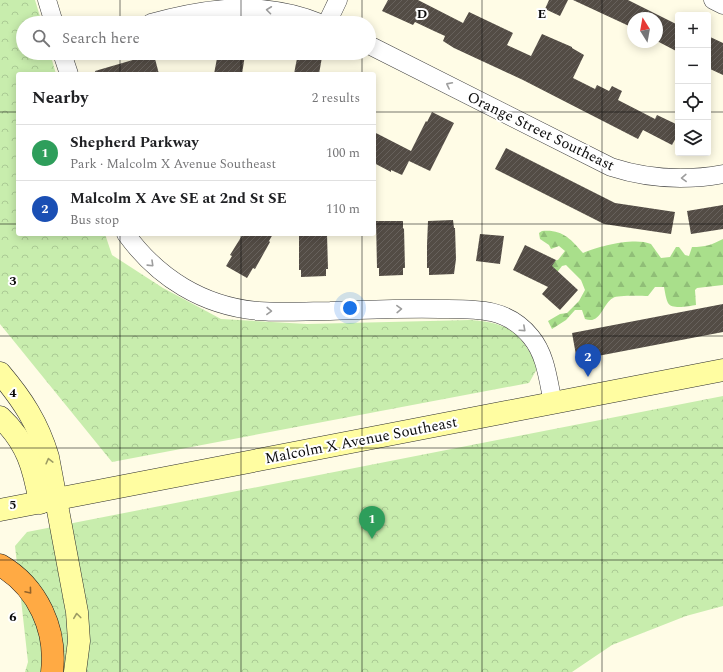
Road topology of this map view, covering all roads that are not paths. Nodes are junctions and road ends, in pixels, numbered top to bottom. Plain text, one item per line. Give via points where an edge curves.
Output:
1 (47, 0) edge
2 (338, 0) edge
3 (713, 0) edge
4 (723, 5) edge
5 (52, 16) edge
6 (177, 16) edge
7 (297, 16) edge
8 (330, 16) edge
9 (376, 49) edge
10 (64, 60) edge
11 (67, 72) edge
12 (723, 174) edge
13 (128, 236) edge
14 (723, 370) edge
15 (0, 373) edge
16 (553, 403) junction
17 (0, 417) edge
18 (48, 501) junction
19 (0, 510) edge
20 (0, 565) edge
21 (52, 672) edge
22 (75, 672) edge

1 - 5 street
2 - 8 street
3 - 4 street
7 -> 6 street via 242,8 203,10
12 -> 9 street, Orange Street Southeast via 696,178 660,178 611,167
10 - 11 street
13 -> 16 street via 145,257 169,279 200,296 234,307 269,312 477,309 497,313 515,322 537,344 545,363
14 - 16 main road, Malcolm X Avenue Southeast
18 -> 15 main road via 48,457 36,424
16 - 18 main road, Malcolm X Avenue Southeast
17 - 18 main road via 20,439
18 - 19 main road, Malcolm X Avenue Southeast
22 -> 18 main road via 79,641 78,620
20 -> 21 highway via 29,591 47,620 53,652

